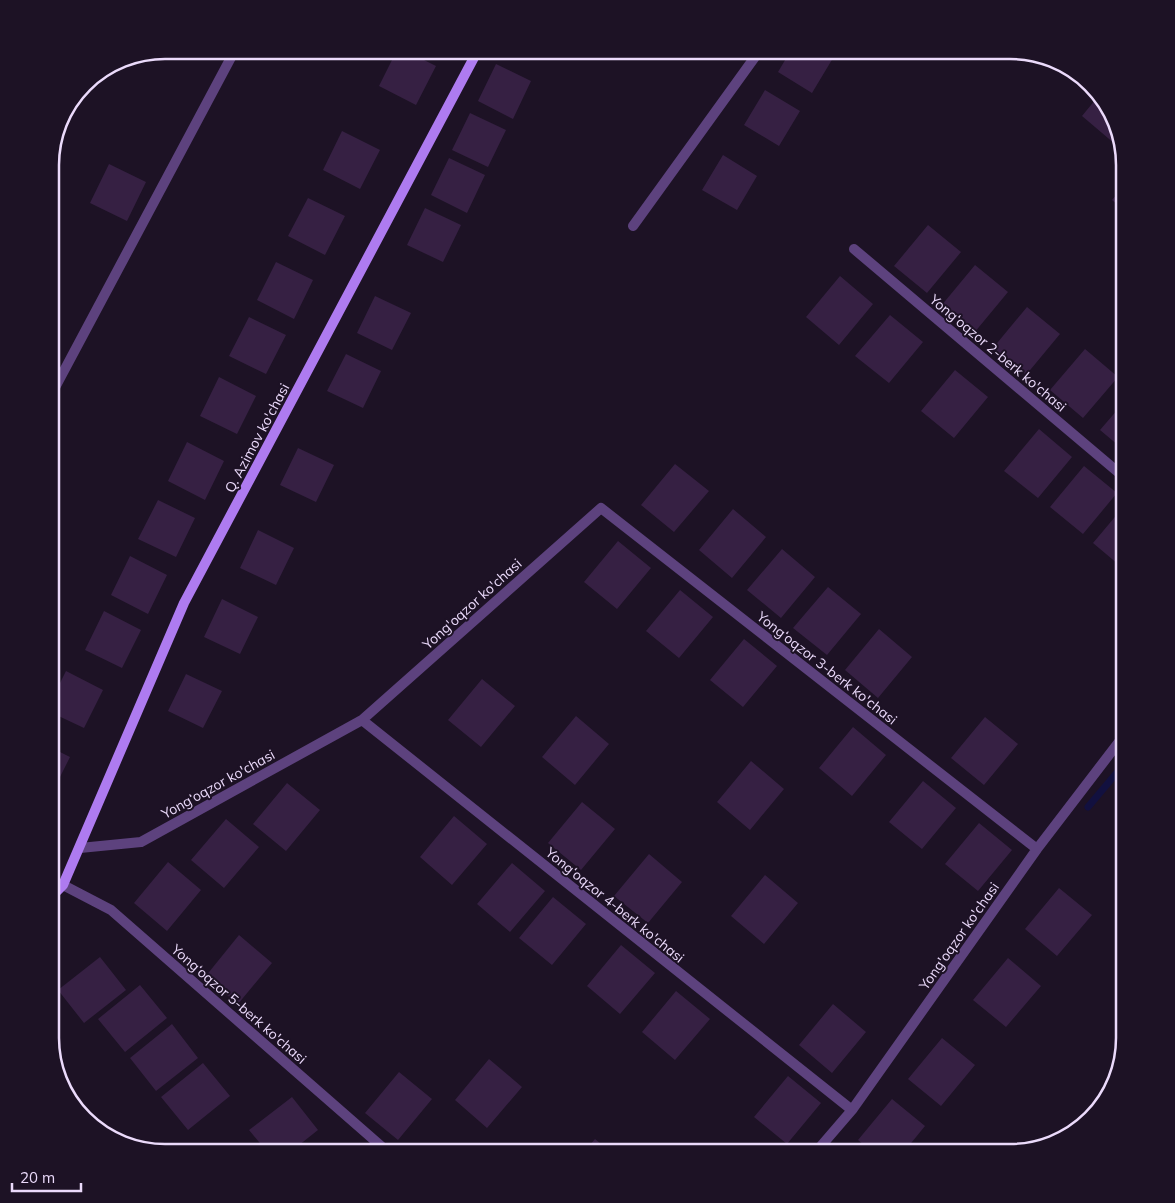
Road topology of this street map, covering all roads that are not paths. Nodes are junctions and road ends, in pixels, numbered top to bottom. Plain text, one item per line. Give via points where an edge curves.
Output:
1 (230, 59) edge
2 (473, 59) edge
3 (754, 59) edge
4 (633, 226) dead end
5 (854, 249) dead end
6 (59, 381) edge
7 (1116, 470) edge
8 (601, 508) joint
9 (362, 720) junction
10 (1116, 746) edge
11 (80, 848) junction
12 (1037, 849) junction
13 (63, 885) junction
14 (59, 889) edge
15 (852, 1110) junction
16 (379, 1144) edge
17 (823, 1144) edge

1 - 6 street
2 - 11 main road, Q. Azimov ko'chasi via 184,603
3 - 4 street
5 - 7 street, Yong‘oqzor 2-berk ko'chasi
8 - 9 street, Yong'oqzor ko'chasi
8 - 12 street, Yong‘oqzor 3-berk ko'chasi
9 - 11 street, Yong‘oqzor ko'chasi via 142,842
9 - 15 street, Yong‘oqzor 4-berk ko'chasi
10 - 12 street, Yong'oqzor ko'chasi
11 - 13 main road, Q. Azimov ko'chasi
12 - 15 street, Yong'oqzor ko'chasi
13 - 14 main road
13 - 16 street, Yong‘oqzor 5-berk ko'chasi via 111,910
15 - 17 street, Yong'oqzor ko'chasi

